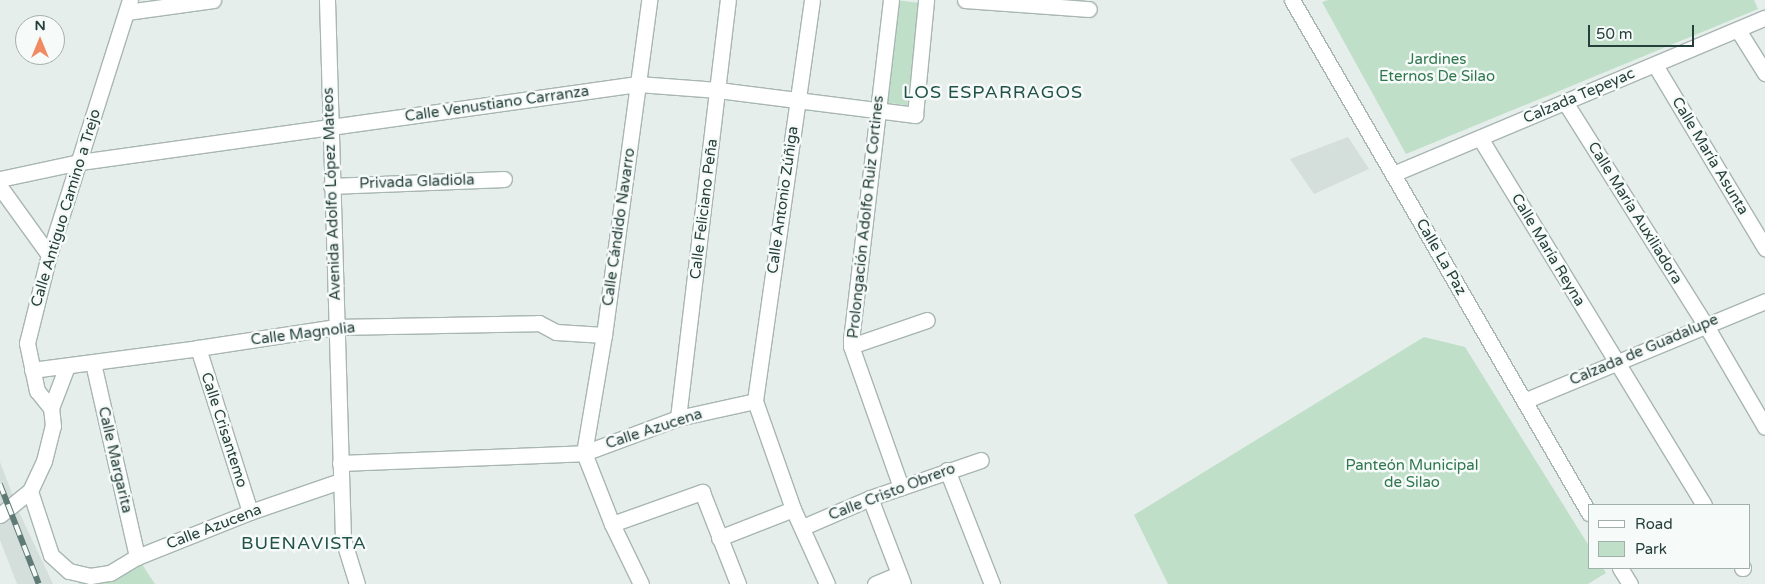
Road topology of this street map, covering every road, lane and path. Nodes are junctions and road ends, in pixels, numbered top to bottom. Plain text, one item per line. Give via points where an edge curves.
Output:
1 (212, 0) edge
2 (327, 0) edge
3 (649, 0) edge
4 (728, 0) edge
5 (812, 0) edge
6 (891, 0) edge
7 (926, 0) edge
8 (965, 0) edge
9 (1292, 0) edge
10 (128, 6) edge
11 (1089, 10) dead end
12 (1765, 18) edge
13 (1738, 30) junction
14 (1655, 64) junction
15 (1765, 72) edge
16 (638, 84) junction
17 (718, 90) junction
18 (797, 101) junction
19 (1565, 102) junction
20 (877, 109) junction
21 (329, 128) junction
22 (1480, 138) junction
23 (80, 162) junction
24 (1393, 174) junction
25 (0, 179) edge
26 (504, 179) dead end
27 (331, 186) junction
28 (0, 187) edge
29 (1765, 248) edge
30 (49, 254) junction
31 (1765, 301) edge
32 (926, 320) dead end
33 (1705, 324) junction
34 (336, 327) junction
35 (604, 335) junction
36 (852, 346) junction
37 (198, 348) junction
38 (93, 363) junction
39 (1616, 363) junction
40 (66, 366) junction
41 (32, 370) junction
42 (755, 401) junction
43 (1524, 401) junction
44 (51, 408) junction
45 (678, 418) junction
46 (1765, 427) edge
47 (584, 452) junction
48 (981, 460) dead end
49 (340, 463) junction
50 (947, 470) junction
51 (340, 481) junction
52 (901, 487) junction
53 (30, 491) junction
54 (870, 498) junction
55 (1703, 504) edge
56 (793, 509) junction
57 (1588, 511) edge
58 (250, 512) junction
59 (0, 516) edge
60 (612, 524) junction
61 (803, 527) junction
62 (719, 538) junction
63 (136, 557) junction
64 (1621, 569) edge
65 (901, 579) edge
66 (1628, 583) edge
67 (356, 584) edge
68 (641, 584) edge
69 (738, 584) edge
70 (827, 584) edge
71 (875, 584) edge
72 (992, 584) edge

1 - 10 street
2 - 21 street, Avenida Adolfo López Mateos
3 - 16 street, Calle Cándido Navarro
4 - 17 street, Calle Feliciano Peña
5 - 18 street, Calle Antonio Zúñiga
6 - 20 street, Prolongación Adolfo Ruiz Cortines
7 - 20 street, Calle Venustiano Carranza via 915,115
8 - 11 street
9 - 24 street, Calle La Paz
10 - 23 street, Calle Antiguo Camino a Trejo
12 - 13 street, Calzada Tepeyac
13 - 14 street, Calzada Tepeyac
13 - 15 street
14 - 19 street, Calzada Tepeyac
14 - 29 street, Calle María Asunta
16 - 17 street, Calle Venustiano Carranza
16 - 21 street, Calle Venustiano Carranza
16 - 35 street, Calle Cándido Navarro
17 - 18 street, Calle Venustiano Carranza
17 - 45 street, Calle Feliciano Peña
18 - 20 street, Calle Venustiano Carranza
18 - 42 street, Calle Antonio Zúñiga
19 - 22 street, Calzada Tepeyac
19 - 33 street, Calle María Auxiliadora
20 - 36 street, Prolongación Adolfo Ruiz Cortines
21 - 23 street, Calle Venustiano Carranza
21 - 27 street, Avenida Adolfo López Mateos
22 - 24 street, Calzada Tepeyac
22 - 39 street, Calle María Reyna
23 - 25 street, Calle Venustiano Carranza
23 - 30 street, Calle Antiguo Camino a Trejo
24 - 43 street, Calle La Paz
26 - 27 street, Privada Gladiola
27 - 34 street, Avenida Adolfo López Mateos
28 - 30 street
30 - 41 street, Calle Antiguo Camino a Trejo via 27,343
31 - 33 street, Calzada de Guadalupe
32 - 36 street
33 - 39 street, Calzada de Guadalupe
33 - 46 street, Calle María Auxiliadora
34 - 35 street, Calle Magnolia via 539,323 556,332
34 - 37 street, Calle Magnolia
34 - 49 street, Avenida Adolfo López Mateos
35 - 47 street, Calle Cándido Navarro
36 - 52 street, Prolongación Adolfo Ruiz Cortines
37 - 38 street, Calle Magnolia
37 - 58 street, Calle Crisantemo
38 - 40 street, Calle Magnolia
38 - 63 street, Calle Margarita
39 - 43 street, Calzada de Guadalupe
39 - 55 street, Calle María Reyna
40 - 41 street, Calle Magnolia
40 - 44 street
41 - 44 street, Calle Antiguo Camino a Trejo via 37,391
42 - 45 street, Calle Azucena
42 - 56 street
43 - 57 street, Calle La Paz
44 - 53 street via 53,426 44,461
45 - 47 street, Calle Azucena
47 - 49 street, Calle Azucena
47 - 60 street
48 - 50 street, Calle Cristo Obrero
49 - 51 street, Avenida Adolfo López Mateos
50 - 52 street, Calle Cristo Obrero
50 - 72 street
51 - 58 street, Calle Azucena
51 - 67 street, Avenida Adolfo López Mateos via 343,539
52 - 54 street, Calle Cristo Obrero
53 - 59 street
53 - 63 street, Calle Azucena via 51,555 68,571 90,576 110,573
54 - 61 street, Calle Cristo Obrero
54 - 65 street
56 - 61 street
56 - 62 street
58 - 63 street, Calle Azucena
60 - 62 street via 702,492
60 - 68 street
61 - 70 street
62 - 69 street
64 - 66 street
65 - 71 street

